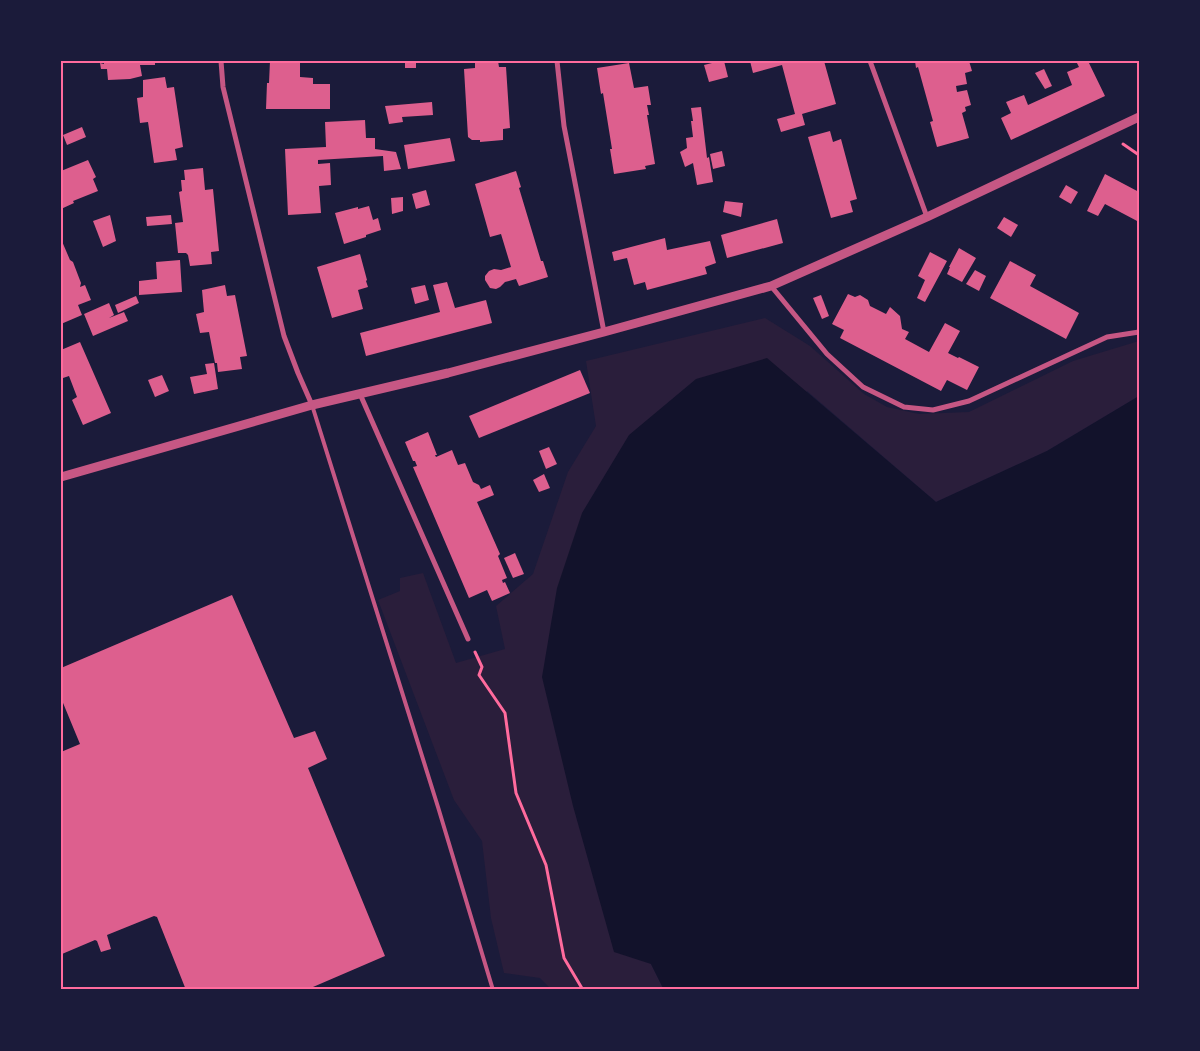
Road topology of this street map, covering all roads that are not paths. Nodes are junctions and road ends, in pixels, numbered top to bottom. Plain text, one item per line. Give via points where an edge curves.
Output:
1 (221, 61) edge
2 (557, 61) edge
3 (870, 61) edge
4 (1139, 117) edge
5 (927, 216) junction
6 (771, 286) junction
7 (604, 332) junction
8 (1139, 332) edge
9 (360, 394) junction
10 (312, 405) junction
11 (61, 477) edge
12 (468, 638) road end
13 (493, 990) edge

1 - 10 street via 223,87 284,336
2 - 7 street via 564,126
3 - 5 street
4 - 5 street
5 - 6 street
6 - 7 street
6 - 8 street via 827,354 863,387 904,407 933,410 969,400 1107,337
7 - 9 street
9 - 10 street
9 - 12 street
10 - 11 street
10 - 13 lane

